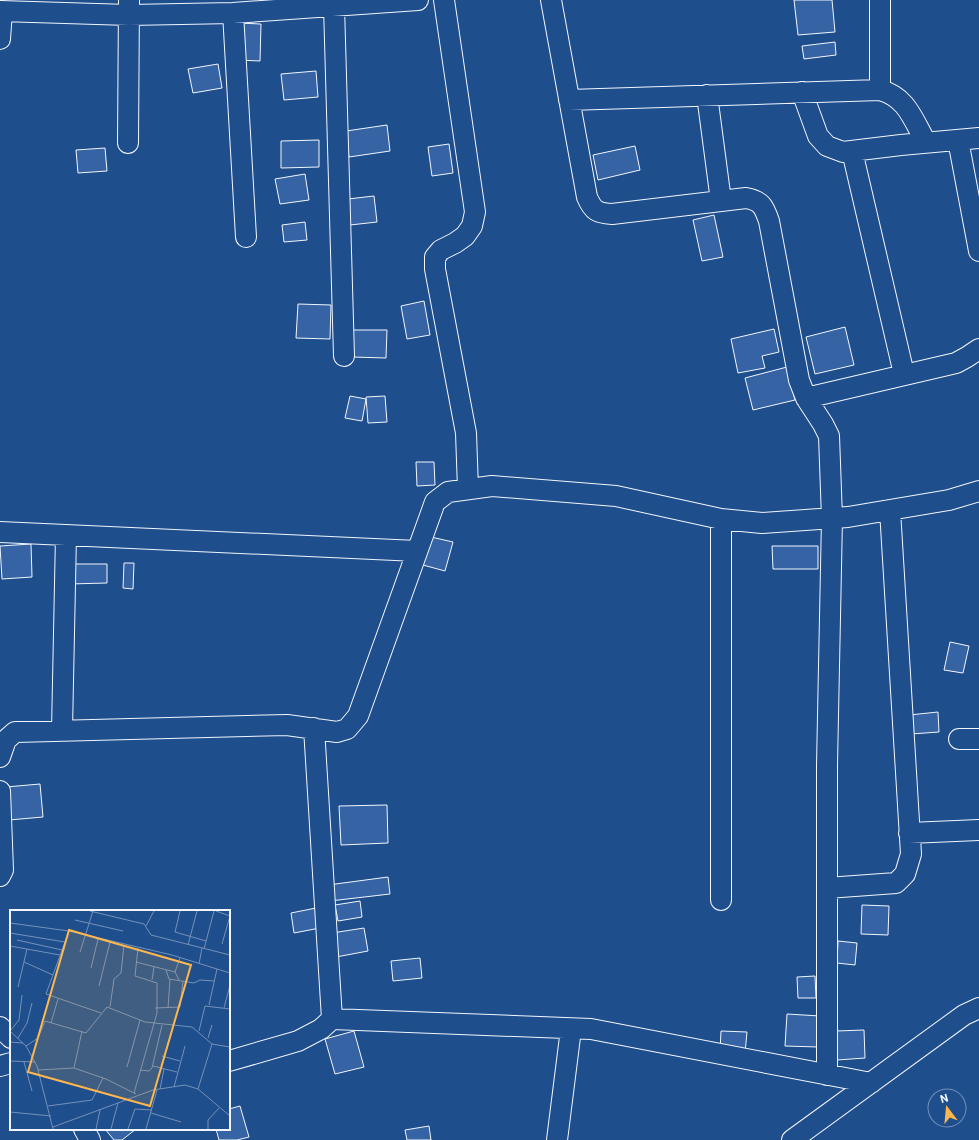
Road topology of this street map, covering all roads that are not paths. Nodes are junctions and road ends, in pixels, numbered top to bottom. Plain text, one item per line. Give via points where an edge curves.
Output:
1 (418, 0) edge
2 (444, 0) edge
3 (551, 0) edge
4 (880, 0) edge
5 (334, 6) junction
6 (129, 7) edge
7 (1, 11) edge
8 (233, 13) junction
9 (0, 40) edge
10 (880, 90) junction
11 (802, 92) junction
12 (707, 95) junction
13 (568, 100) junction
14 (979, 138) edge
15 (958, 140) junction
16 (926, 142) junction
17 (128, 143) dead end
18 (852, 151) junction
19 (721, 201) junction
20 (246, 237) dead end
21 (979, 251) edge
22 (979, 349) edge
23 (344, 356) dead end
24 (904, 374) junction
25 (806, 398) junction
26 (468, 490) junction
27 (979, 491) edge
28 (890, 510) junction
29 (832, 518) junction
30 (721, 519) junction
31 (0, 532) edge
32 (66, 535) junction
33 (417, 551) junction
34 (314, 728) junction
35 (62, 730) junction
36 (959, 739) dead end
37 (979, 739) edge
38 (0, 757) edge
39 (0, 791) edge
40 (979, 830) edge
41 (909, 833) junction
42 (0, 876) edge
43 (827, 888) junction
44 (721, 900) dead end
45 (979, 1008) edge
46 (332, 1019) junction
47 (0, 1027) edge
48 (571, 1028) junction
49 (10, 1037) edge
50 (230, 1061) edge
51 (10, 1063) edge
52 (0, 1066) edge
53 (827, 1075) junction
54 (871, 1083) junction
55 (85, 1130) edge
56 (90, 1140) edge
57 (557, 1140) edge
58 (792, 1140) edge

1 - 5 street
2 - 26 street via 475,212 472,226 464,236 441,250 435,258 435,269 466,433
3 - 13 street
4 - 10 street
5 - 8 street
5 - 23 street
6 - 7 street
6 - 8 street
6 - 17 street
7 - 9 street
8 - 20 street
10 - 11 street
10 - 16 street via 891,93 904,103
11 - 12 street
11 - 18 street via 818,136 827,146 843,152
12 - 13 street
12 - 19 street
13 - 19 street via 587,197 591,207 600,213 612,214
14 - 15 street
15 - 16 street
15 - 21 street
16 - 18 street
18 - 24 street
19 - 25 street via 746,198 756,200 765,208 799,380
22 - 24 street via 956,363
24 - 25 street
25 - 29 street via 829,436
26 - 30 street via 492,486 616,496
26 - 33 street via 448,492 434,502
27 - 28 street via 949,500
28 - 29 street
28 - 41 street
29 - 30 street via 762,523
29 - 43 street
30 - 44 street
31 - 32 street
32 - 33 street
32 - 35 street
33 - 34 street via 358,716 347,729 337,732
34 - 35 street via 286,725
34 - 46 street
35 - 38 street via 15,732 6,740
36 - 37 street
39 - 42 street via 3,870
40 - 41 street
41 - 43 street via 911,854 905,874 896,883
43 - 53 street
45 - 54 street
46 - 48 street
46 - 50 street via 321,1029 298,1041
47 - 49 street
48 - 53 street via 591,1029
48 - 57 street
51 - 52 street
53 - 54 street
54 - 58 street
55 - 56 street

